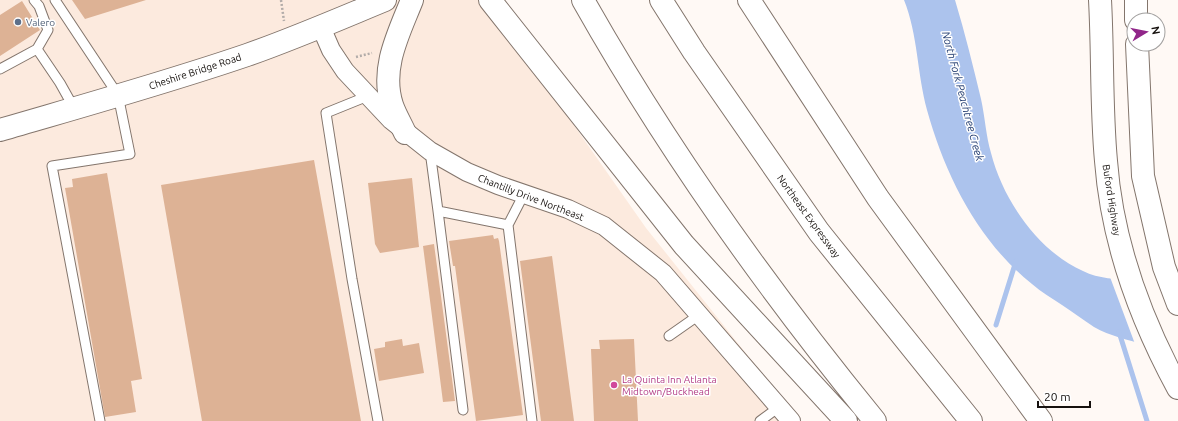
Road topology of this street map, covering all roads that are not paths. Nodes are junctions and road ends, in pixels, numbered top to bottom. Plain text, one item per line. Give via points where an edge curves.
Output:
1 (34, 0) edge
2 (55, 0) edge
3 (385, 0) edge
4 (412, 0) edge
5 (490, 0) edge
6 (583, 0) edge
7 (661, 0) edge
8 (749, 0) edge
9 (1136, 0) edge
10 (1100, 1) edge
11 (1136, 12) edge
12 (321, 27) junction
13 (37, 49) junction
14 (1137, 52) edge
15 (0, 69) edge
16 (118, 95) junction
17 (368, 96) junction
18 (74, 108) junction
19 (0, 130) edge
20 (405, 133) junction
21 (430, 151) junction
22 (524, 194) junction
23 (438, 211) junction
24 (508, 225) junction
25 (1178, 304) edge
26 (699, 315) junction
27 (669, 336) dead end
28 (1178, 388) edge
29 (779, 407) junction
30 (463, 410) dead end
31 (100, 421) edge
32 (378, 421) edge
33 (532, 421) edge
34 (760, 421) edge
35 (791, 421) edge
36 (846, 421) edge
37 (875, 421) edge
38 (971, 421) edge
39 (1041, 421) edge

1 - 13 lane via 48,30
2 - 16 lane
3 - 12 main road, Cheshire Bridge Road
4 - 20 main road via 388,66 392,104
5 - 36 main road via 684,245
6 - 37 main road via 642,100 707,199 801,329
7 - 38 main road, Northeast Expressway via 819,232
8 - 39 main road via 878,198
9 - 11 main road
10 - 28 main road, Buford Highway via 1108,183 1122,255 1136,297
12 - 16 main road, Cheshire Bridge Road via 247,54
12 - 17 street, Chantilly Drive Northeast via 331,50
13 - 15 lane
13 - 18 lane
14 - 25 main road via 1143,176 1164,267
16 - 18 main road, Cheshire Bridge Road
16 - 31 lane via 130,154 52,166
17 - 20 street, Chantilly Drive Northeast
17 - 32 lane via 326,113
18 - 19 main road, Cheshire Bridge Road
20 - 21 street, Chantilly Drive Northeast
21 - 22 street, Chantilly Drive Northeast via 467,172
21 - 23 lane
22 - 24 lane
22 - 26 street, Chantilly Drive Northeast via 568,209 604,226 663,273
23 - 24 lane
23 - 30 lane
24 - 33 lane
26 - 27 lane
26 - 29 street, Chantilly Drive Northeast
29 - 34 lane
29 - 35 street, Chantilly Drive Northeast

